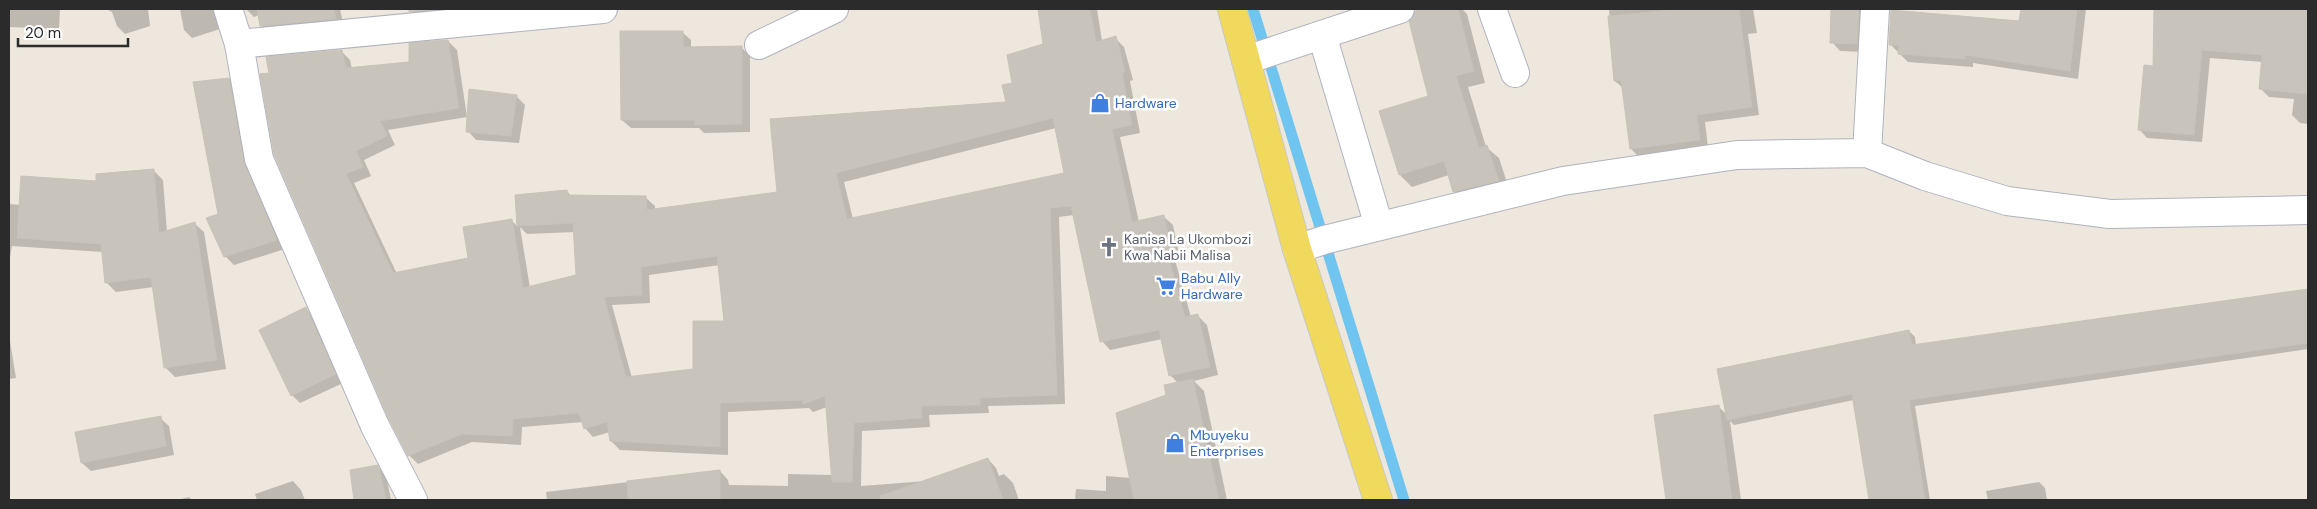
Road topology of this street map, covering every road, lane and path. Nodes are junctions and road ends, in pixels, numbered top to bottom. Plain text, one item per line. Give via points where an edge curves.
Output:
1 (228, 9) edge
2 (603, 9) edge
3 (834, 9) edge
4 (1232, 9) edge
5 (1400, 9) edge
6 (1492, 9) edge
7 (1875, 9) edge
8 (1322, 35) junction
9 (240, 44) junction
10 (759, 45) dead end
11 (1246, 60) junction
12 (1515, 73) dead end
13 (1867, 153) junction
14 (2308, 210) edge
15 (1379, 226) junction
16 (1297, 249) junction
17 (413, 500) edge
18 (1378, 500) edge

1 - 9 street
2 - 9 street
3 - 10 street
4 - 11 main road
5 - 8 street
6 - 12 street
7 - 13 street
8 - 11 street
8 - 15 street
9 - 17 street via 259,158 375,426
11 - 16 main road
13 - 14 street via 1924,176 2016,202 2110,214
13 - 15 street via 1737,155 1564,181
15 - 16 street
16 - 18 main road

